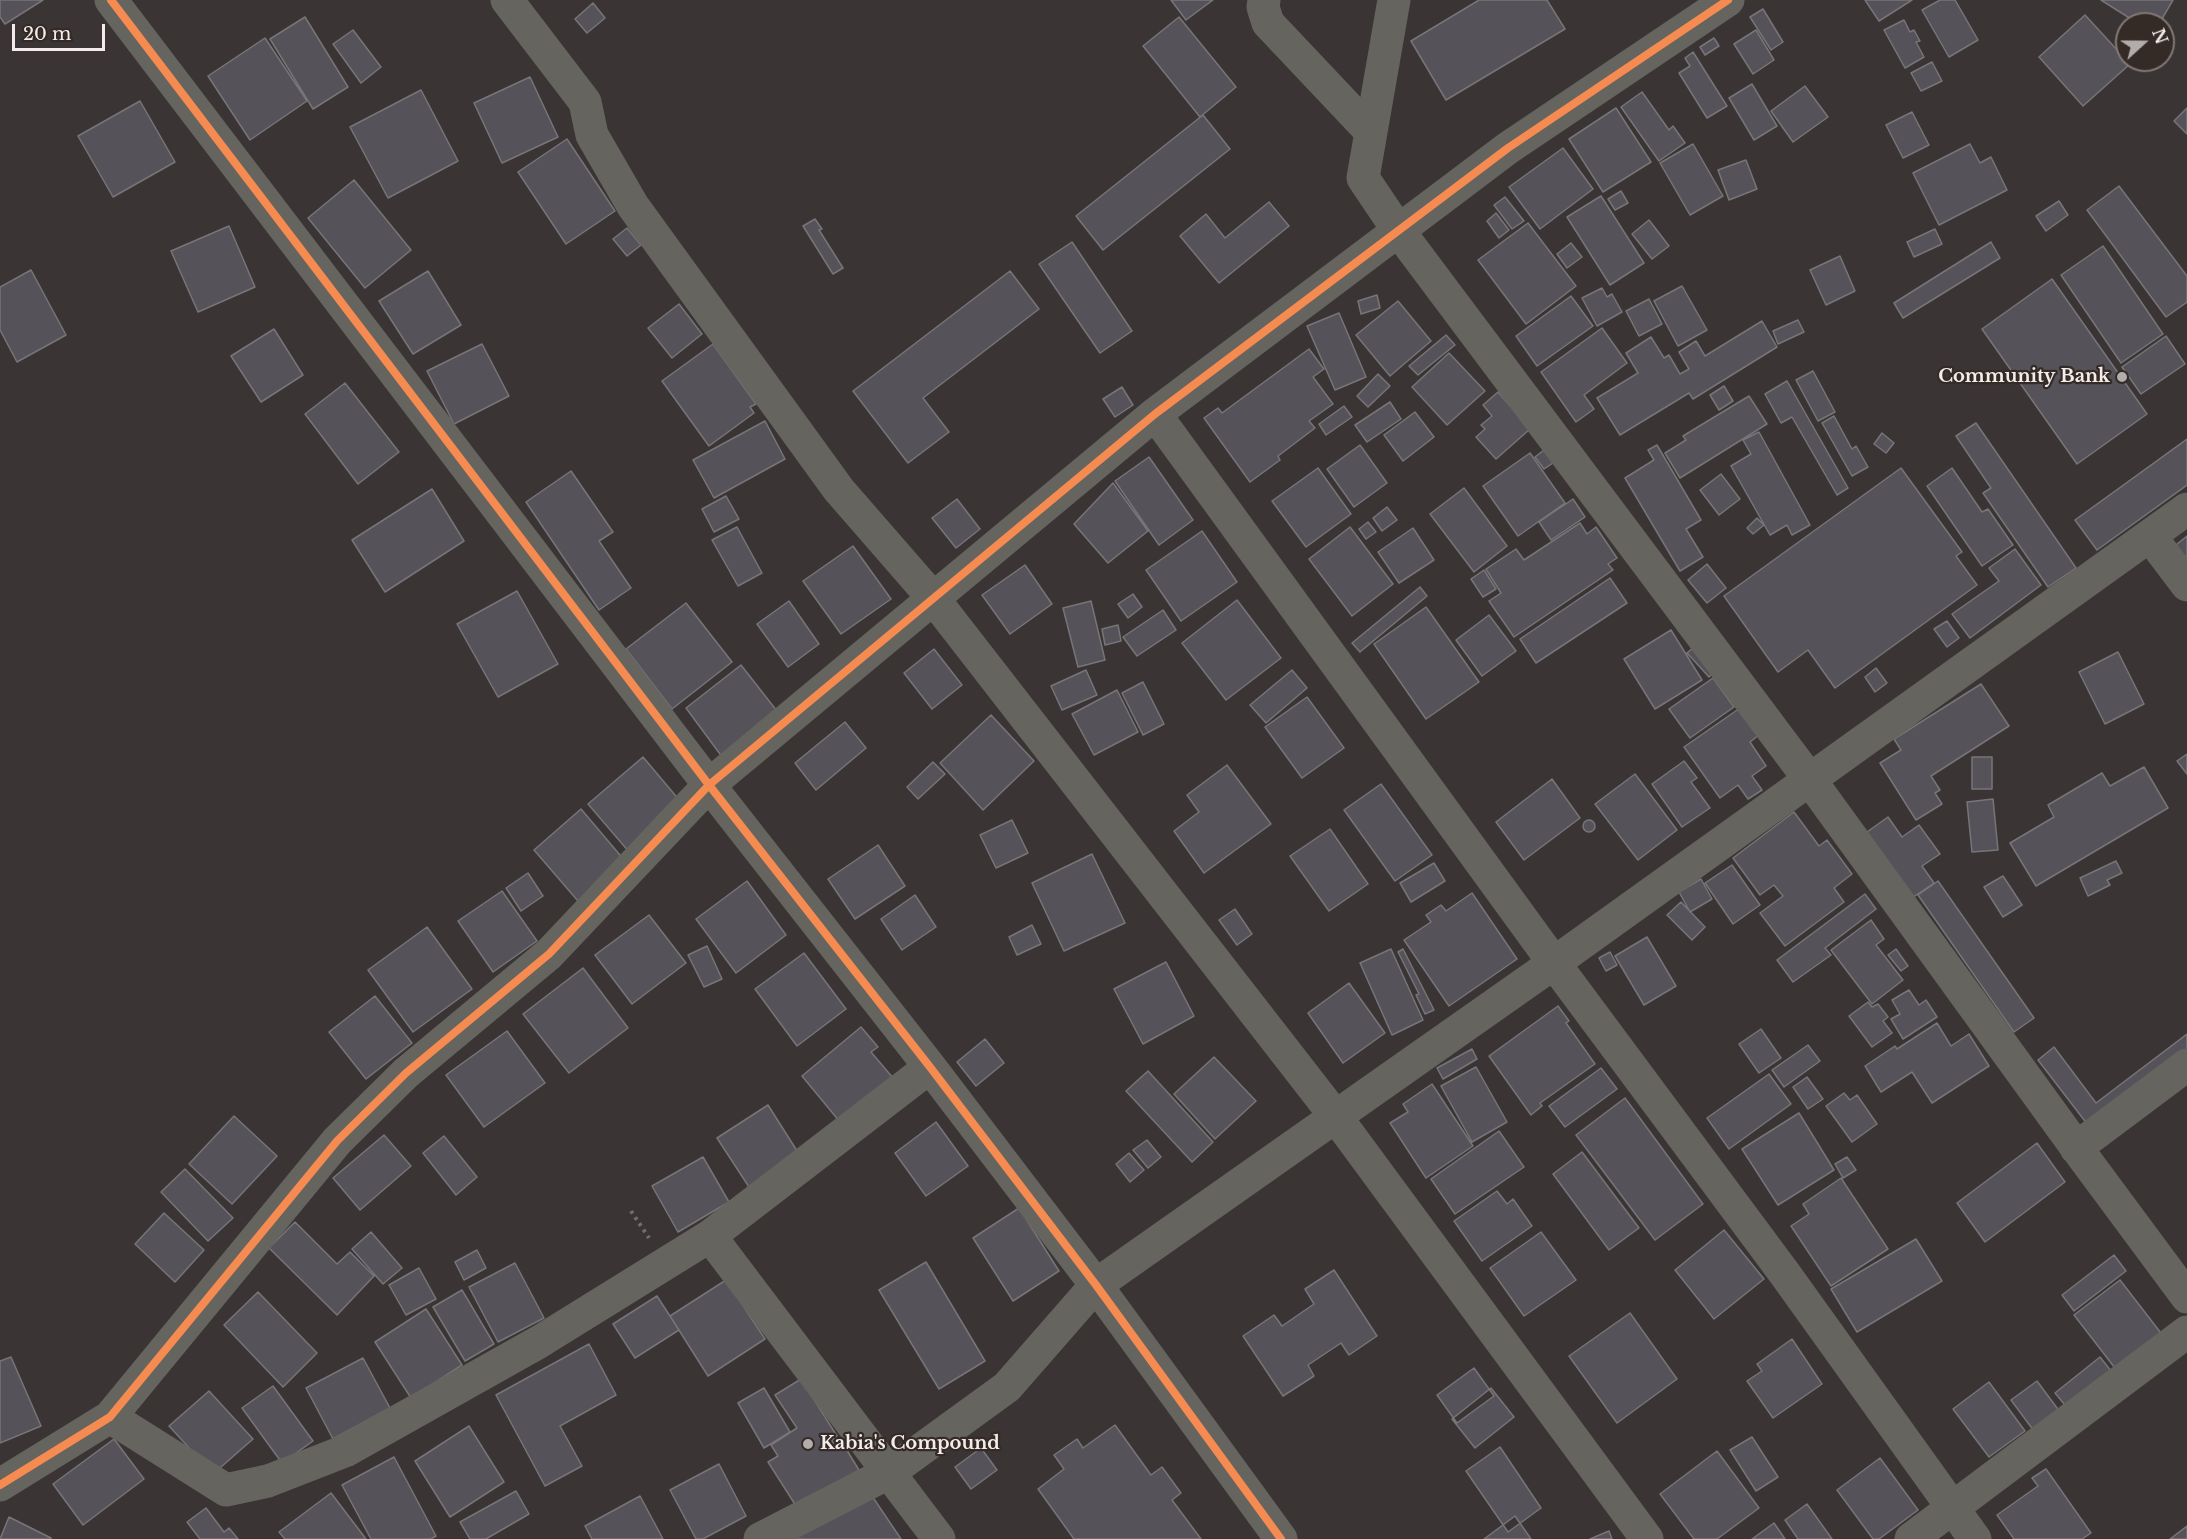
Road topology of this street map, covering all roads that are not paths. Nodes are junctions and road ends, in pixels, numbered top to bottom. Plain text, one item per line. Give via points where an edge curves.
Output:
1 (111, 0) edge
2 (507, 0) edge
3 (1264, 0) edge
4 (1394, 0) edge
5 (1728, 0) edge
6 (1371, 132) junction
7 (1398, 230) junction
8 (1155, 414) junction
9 (2187, 509) edge
10 (2150, 536) junction
11 (2187, 585) edge
12 (933, 598) junction
13 (1810, 780) junction
14 (709, 785) junction
15 (1554, 963) junction
16 (2187, 1065) edge
17 (930, 1067) junction
18 (1336, 1117) junction
19 (2076, 1148) junction
20 (710, 1236) junction
21 (1096, 1285) junction
22 (2187, 1297) edge
23 (2187, 1332) edge
24 (110, 1417) junction
25 (890, 1472) junction
26 (0, 1485) edge
27 (1953, 1508) junction
28 (760, 1539) edge
29 (939, 1539) edge
30 (1281, 1539) edge
31 (1647, 1539) edge
32 (1911, 1539) edge
33 (1975, 1539) edge

1 - 14 street
2 - 12 street via 585,102 592,135 633,206 839,490
3 - 6 street via 1268,23
4 - 6 street
5 - 7 street via 1508,148
6 - 7 street via 1364,178
7 - 8 street
7 - 13 street
8 - 12 street
8 - 15 street
9 - 10 street
10 - 11 street
10 - 13 street
12 - 14 street
12 - 18 street
13 - 15 street
13 - 19 street
14 - 17 street
14 - 24 street via 549,954 406,1073 337,1141
15 - 18 street
15 - 27 street
16 - 19 street
17 - 20 street
17 - 21 street
18 - 21 street
18 - 31 street
19 - 22 street
20 - 24 street via 539,1342 345,1451 268,1481 226,1490
20 - 25 street
21 - 25 street via 1007,1387
21 - 30 street
23 - 27 street
24 - 26 street
25 - 28 street
25 - 29 street
27 - 32 street
27 - 33 street

